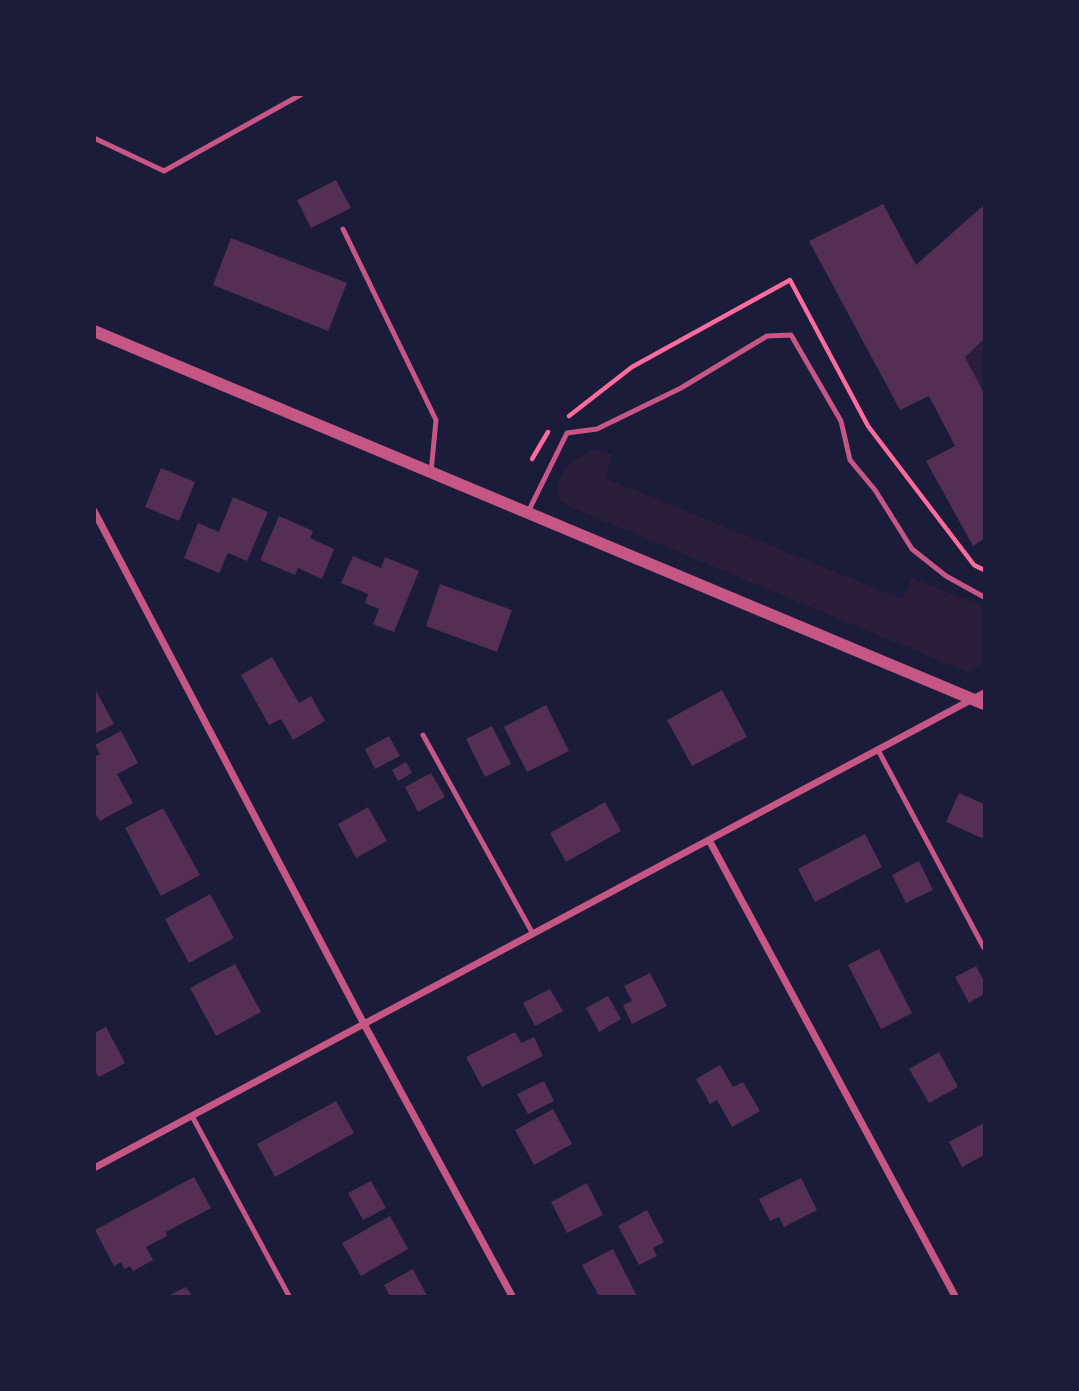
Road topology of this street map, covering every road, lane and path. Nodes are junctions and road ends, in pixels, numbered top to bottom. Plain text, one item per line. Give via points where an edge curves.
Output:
1 (302, 94) edge
2 (94, 138) edge
3 (343, 229) dead end
4 (94, 331) edge
5 (568, 416) dead end
6 (558, 425) dead end
7 (532, 459) dead end
8 (431, 472) junction
9 (94, 511) edge
10 (528, 513) junction
11 (985, 570) edge
12 (985, 597) edge
13 (981, 699) edge
14 (423, 735) dead end
15 (878, 750) junction
16 (709, 840) junction
17 (533, 934) junction
18 (985, 948) edge
19 (364, 1024) junction
20 (192, 1116) junction
21 (94, 1168) edge
22 (289, 1297) edge
23 (512, 1297) edge
24 (955, 1297) edge

1 - 2 lane via 164,171
3 - 8 lane via 436,420
4 - 8 street
5 - 11 path via 632,367 790,280 868,426 974,565
6 - 7 path via 547,433
8 - 10 street
9 - 19 street
10 - 12 lane via 567,433 597,429 681,388 767,336 791,335 841,421 850,460 876,490 912,549 946,576
10 - 13 street
13 - 15 street
14 - 17 lane
15 - 16 street
15 - 18 lane
16 - 17 street
16 - 24 street
17 - 19 street
19 - 20 street
19 - 23 street
20 - 21 street
20 - 22 lane

